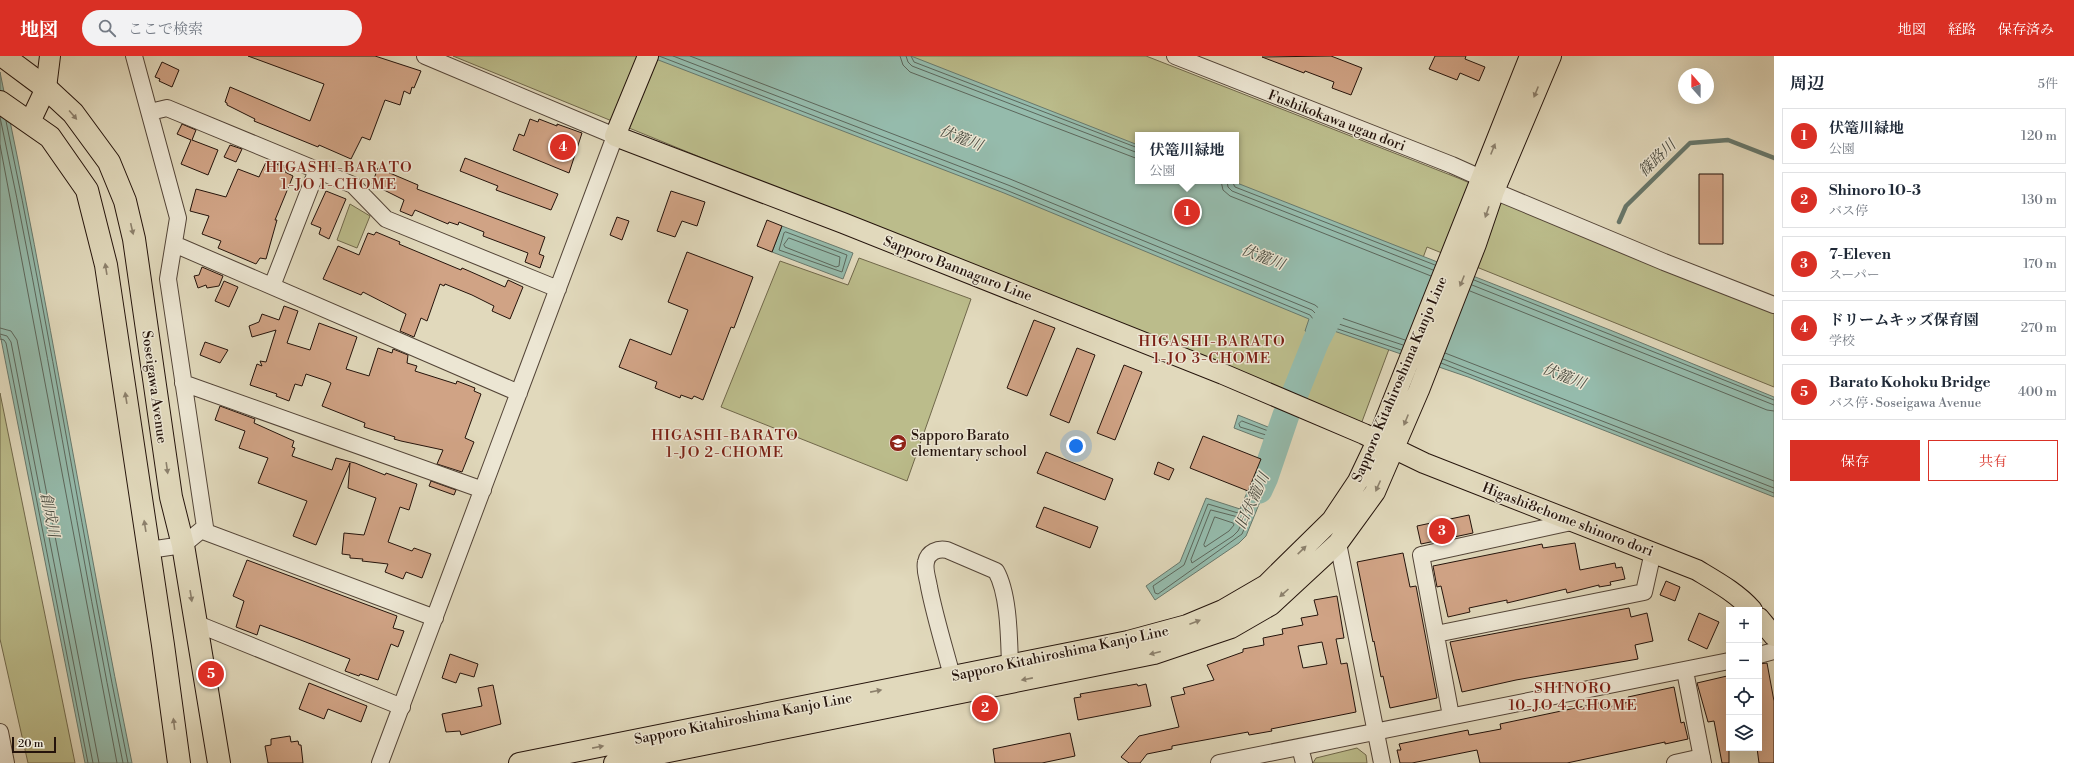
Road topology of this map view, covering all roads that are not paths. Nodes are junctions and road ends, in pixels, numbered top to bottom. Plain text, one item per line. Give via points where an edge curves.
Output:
1 (50, 56) edge
2 (134, 56) edge
3 (425, 56) edge
4 (648, 56) edge
5 (1175, 56) edge
6 (1530, 56) edge
7 (1551, 56) edge
8 (6, 58) edge
9 (46, 88) junction
10 (5, 105) edge
11 (150, 112) junction
12 (30, 122) junction
13 (615, 136) junction
14 (317, 170) junction
15 (1488, 185) junction
16 (174, 244) junction
17 (272, 286) junction
18 (558, 289) junction
19 (1774, 305) edge
20 (183, 382) junction
21 (1410, 387) junction
22 (519, 393) junction
23 (1376, 441) junction
24 (1394, 450) junction
25 (483, 490) junction
26 (1576, 521) junction
27 (203, 531) junction
28 (1338, 543) junction
29 (183, 545) junction
30 (149, 550) junction
31 (1653, 552) junction
32 (1749, 607) edge
33 (435, 618) junction
34 (1762, 622) edge
35 (195, 623) junction
36 (1436, 634) junction
37 (1774, 636) edge
38 (1774, 651) edge
39 (1762, 654) edge
40 (1726, 662) edge
41 (1010, 665) junction
42 (1685, 670) junction
43 (952, 676) junction
44 (402, 707) junction
45 (1451, 716) junction
46 (0, 732) edge
47 (1376, 732) junction
48 (1300, 747) junction
49 (1703, 760) edge
50 (6, 763) edge
51 (179, 763) edge
52 (218, 763) edge
53 (380, 763) edge
54 (519, 763) edge
55 (614, 763) edge
56 (1219, 763) edge
57 (1304, 763) edge
58 (1382, 763) edge
59 (1674, 763) edge

1 - 9 main road
2 - 11 street
3 - 13 street
4 - 13 main road
5 - 15 street, Fushikokawa ugan dori
15 -> 6 main road, Sapporo Kitahiroshima Kanjo Line
7 -> 15 main road, Sapporo Kitahiroshima Kanjo Line
8 - 9 highway, Soseigawa Avenue
9 - 12 main road
9 -> 29 highway, Soseigawa Avenue via 73,113 109,162 125,201 134,239 171,497
10 - 12 highway
11 - 14 street via 168,108
11 - 16 street via 178,218
30 -> 12 highway via 106,265 87,190 50,137
13 - 18 street
13 - 23 main road, Sapporo Bannaguro Line via 1188,360
14 - 17 street
14 - 18 street via 353,185 386,219
15 - 19 street, Fushikokawa ugan dori via 1664,262
15 - 21 main road, Sapporo Kitahiroshima Kanjo Line
16 - 17 street
16 - 20 street via 168,279
17 - 22 street
18 - 22 street
20 - 25 street
20 - 27 street via 205,527
21 - 23 main road, Sapporo Kitahiroshima Kanjo Line
21 -> 24 main road, Sapporo Kitahiroshima Kanjo Line
22 - 25 street
23 - 24 main road, Higashi8chome shinoro dori
41 -> 23 main road, Sapporo Kitahiroshima Kanjo Line via 1128,641 1187,625 1223,610 1266,585 1332,520 1358,481
24 - 26 main road, Higashi8chome shinoro dori
24 -> 28 main road, Sapporo Kitahiroshima Kanjo Line via 1375,492
25 - 33 street
26 - 31 main road, Higashi8chome shinoro dori
26 - 36 street via 1421,555
27 - 29 street
27 - 33 street
28 - 47 street
28 -> 55 main road, Sapporo Kitahiroshima Kanjo Line via 1270,605 1231,628 1194,642 1146,655
29 - 30 street
29 -> 35 highway, Soseigawa Avenue
51 -> 30 highway
31 - 32 main road, Higashi8chome shinoro dori via 1704,574 1729,589
31 - 36 street via 1644,592
33 - 44 street
34 - 37 main road
35 - 44 street
35 - 52 highway, Soseigawa Avenue
36 - 45 street
38 - 39 street
40 - 42 street
41 - 43 main road, Sapporo Kitahiroshima Kanjo Line
41 - 43 street via 1008,624 996,571 947,550 939,550 927,558 926,568
42 - 45 street
42 - 49 street
54 -> 43 main road, Sapporo Kitahiroshima Kanjo Line
44 - 53 street
45 - 47 street
46 - 50 street
47 - 48 street
47 - 58 street
48 - 56 street
48 - 57 street
49 - 59 street

